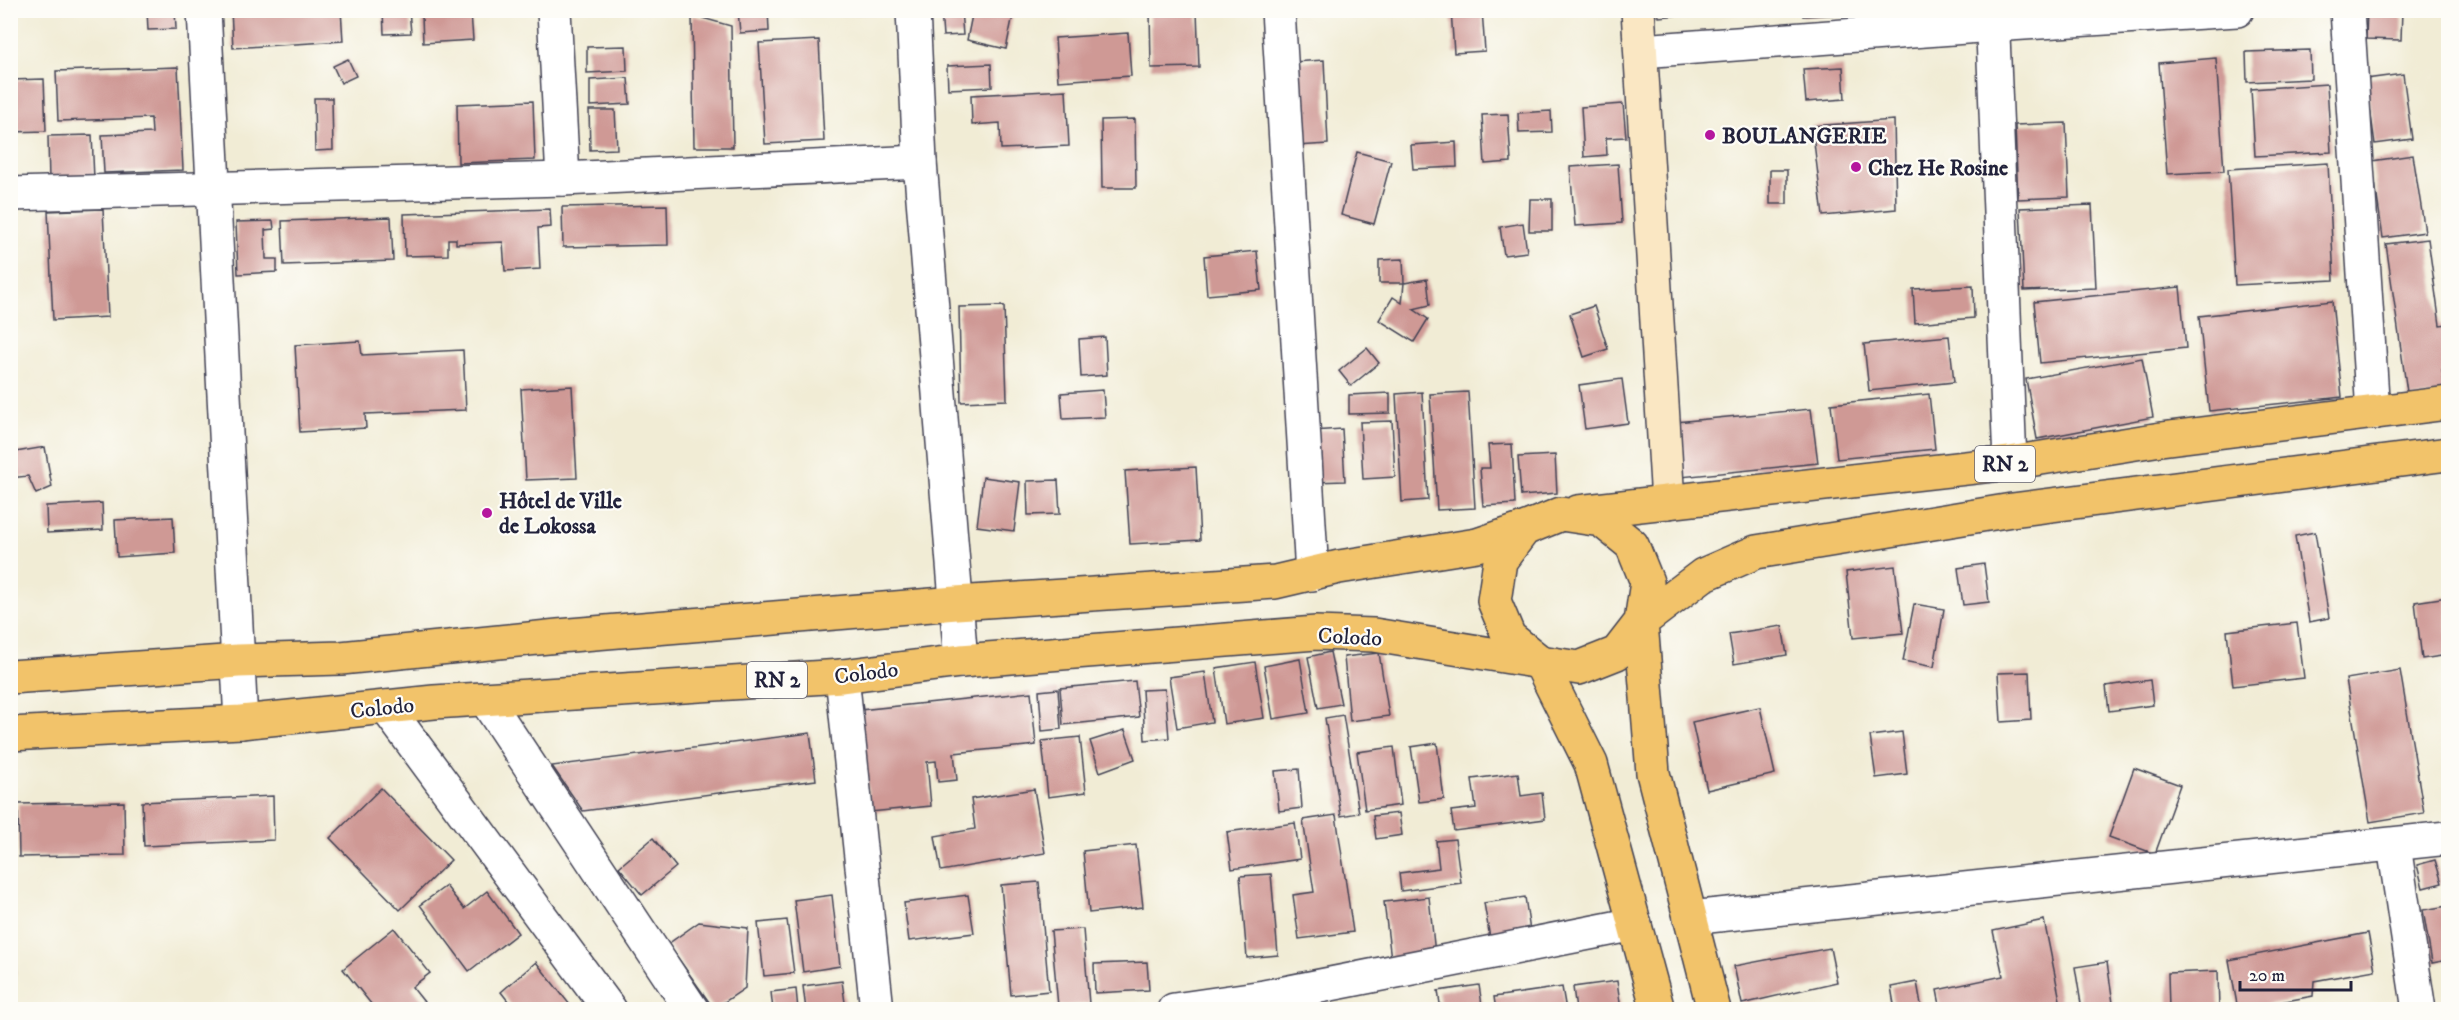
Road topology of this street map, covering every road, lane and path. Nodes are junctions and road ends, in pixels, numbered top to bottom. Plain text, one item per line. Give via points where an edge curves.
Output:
1 (204, 10) edge
2 (554, 10) edge
3 (913, 10) edge
4 (1278, 10) edge
5 (1638, 10) edge
6 (2237, 10) edge
7 (2347, 10) edge
8 (1992, 18) edge
9 (1641, 51) junction
10 (920, 162) junction
11 (563, 179) junction
12 (213, 187) junction
13 (10, 194) edge
14 (2448, 403) edge
15 (2373, 413) junction
16 (2448, 454) edge
17 (2010, 463) junction
18 (1668, 502) junction
19 (1561, 514) junction
20 (1524, 529) junction
21 (1312, 574) junction
22 (956, 603) junction
23 (1641, 622) junction
24 (238, 661) junction
25 (960, 661) junction
26 (1540, 662) junction
27 (842, 676) junction
28 (10, 677) edge
29 (486, 700) junction
30 (386, 707) junction
31 (241, 722) junction
32 (10, 734) edge
33 (2448, 838) edge
34 (2394, 846) junction
35 (1690, 918) junction
36 (1635, 924) junction
37 (1265, 1003) edge
38 (610, 1010) edge
39 (692, 1010) edge
40 (877, 1010) edge
41 (1174, 1010) edge
42 (1658, 1010) edge
43 (1714, 1010) edge
44 (2420, 1010) edge

1 - 12 street
2 - 11 street
3 - 10 street
4 - 21 street
5 - 9 main road
6 - 8 street
7 - 15 street
8 - 9 street
8 - 17 street
9 - 18 main road
10 - 11 street
10 - 22 street
11 - 12 street
12 - 13 street
12 - 24 street
14 - 15 main road, RN 2
15 - 17 main road, RN 2 via 2161,439
16 - 23 main road, RN 2 via 2012,510 1756,552 1703,575
17 - 18 main road, RN 2
18 - 19 main road, RN 2
19 - 20 main road
19 - 23 main road via 1601,520 1632,544 1647,582
20 - 21 main road via 1477,545
20 - 26 main road via 1500,561 1494,601 1509,637
21 - 22 main road via 1275,582
22 - 24 main road via 341,658
22 - 25 street
23 - 26 main road via 1617,653 1608,657 1579,668
23 - 35 main road via 1653,773
24 - 28 main road
24 - 31 street
25 - 26 main road, Colodo / RN 2 via 1316,633 1374,635
25 - 27 main road, Colodo / RN 2
26 - 36 main road via 1591,764
27 - 29 main road, Colodo / RN 2
27 - 40 street
29 - 30 main road, Colodo / RN 2
29 - 39 street
30 - 31 main road, Colodo / RN 2
30 - 38 street
31 - 32 main road, Colodo / RN 2
33 - 34 street
34 - 35 street
34 - 44 street
35 - 43 main road
36 - 37 street
36 - 42 main road
37 - 41 street

